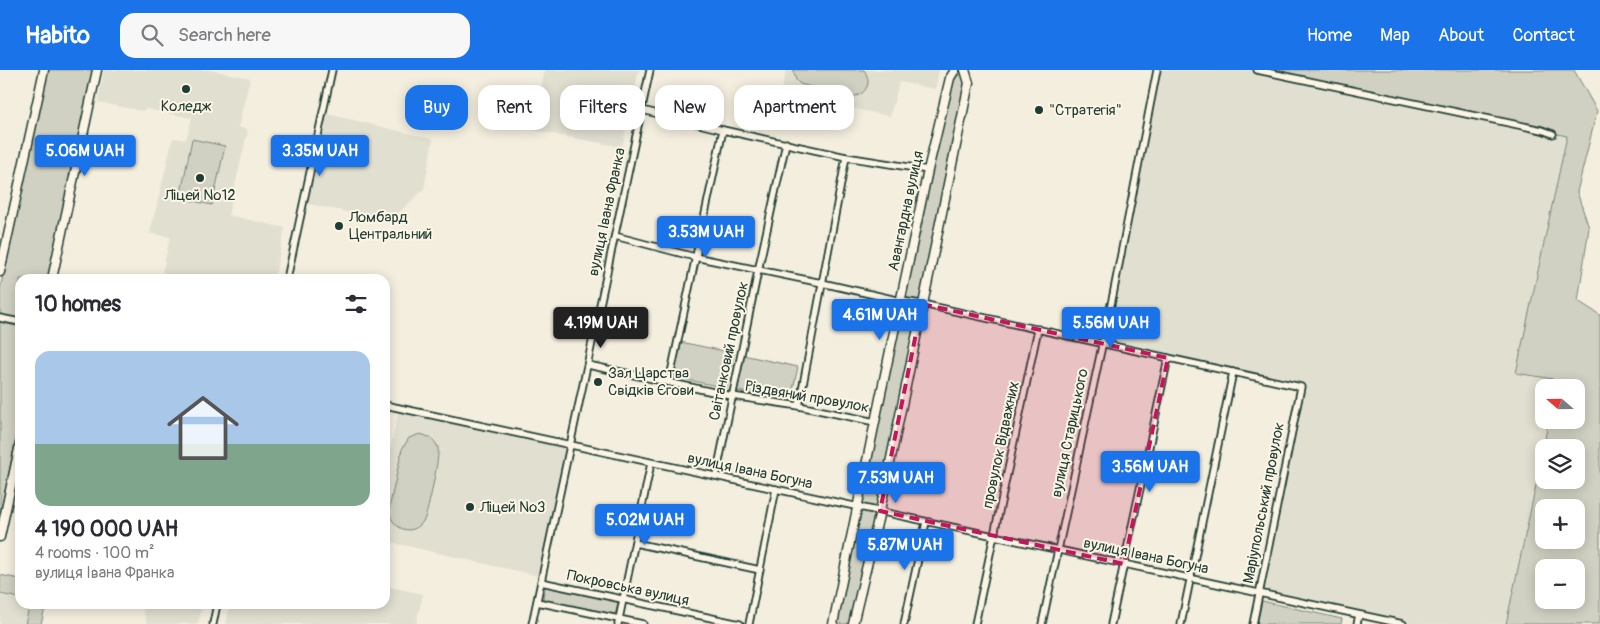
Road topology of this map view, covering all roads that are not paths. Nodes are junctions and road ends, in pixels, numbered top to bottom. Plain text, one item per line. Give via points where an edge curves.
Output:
1 (44, 70) edge
2 (97, 70) edge
3 (332, 70) edge
4 (650, 70) edge
5 (955, 70) edge
6 (965, 70) edge
7 (1157, 70) edge
8 (1257, 70) edge
9 (645, 95) edge
10 (638, 130) edge
11 (723, 130) joint
12 (1553, 134) dead end
13 (786, 143) junction
14 (846, 156) junction
15 (928, 170) junction
16 (615, 236) junction
17 (695, 258) junction
18 (758, 270) junction
19 (0, 272) edge
20 (53, 274) edge
21 (288, 274) edge
22 (822, 283) junction
23 (901, 301) junction
24 (922, 304) junction
25 (0, 318) edge
26 (15, 321) edge
27 (1038, 329) junction
28 (1102, 343) junction
29 (1168, 358) junction
30 (588, 364) junction
31 (1233, 372) junction
32 (669, 382) junction
33 (732, 396) junction
34 (390, 406) edge
35 (799, 406) junction
36 (875, 422) junction
37 (570, 445) junction
38 (651, 463) junction
39 (15, 467) edge
40 (716, 476) junction
41 (776, 489) junction
42 (857, 507) junction
43 (880, 512) junction
44 (926, 522) junction
45 (994, 536) junction
46 (0, 537) edge
47 (635, 543) junction
48 (1058, 550) junction
49 (1124, 564) junction
50 (760, 570) junction
51 (1191, 578) junction
52 (541, 582) junction
53 (1259, 593) junction
54 (623, 600) junction
55 (537, 602) junction
56 (216, 609) edge
57 (1359, 615) junction
58 (618, 622) edge
59 (213, 624) edge
60 (532, 624) edge
61 (643, 624) edge
62 (740, 624) edge
63 (749, 624) edge
64 (834, 624) edge
65 (853, 624) edge
66 (904, 624) edge
67 (975, 624) edge
68 (1042, 624) edge
69 (1111, 624) edge
70 (1181, 624) edge
71 (1252, 624) edge
72 (1357, 624) edge
73 (1403, 624) edge

1 - 19 street
2 - 20 street
3 - 21 street
4 - 9 street, вулиця Івана Франка
5 - 15 street, Авангардна вулиця via 950,78
6 - 24 street via 969,83
7 - 28 street, вулиця Старицького
8 - 12 street
10 - 16 street, вулиця Івана Франка
11 - 13 street
11 - 17 street
13 - 14 street
13 - 18 street, Світанковий провулок
14 - 15 street
14 - 22 street
15 - 23 street, Авангардна вулиця
16 - 17 street
16 - 30 street, вулиця Івана Франка
17 - 18 street
17 - 32 street
18 - 22 street
18 - 33 street, Світанковий провулок
22 - 23 street
22 - 35 street
23 - 24 street
23 - 36 street, Авангардна вулиця
24 - 27 street
24 - 43 street
25 - 26 street
27 - 28 street
27 - 45 street, провулок Відважних
28 - 29 street
28 - 48 street, вулиця Старицького
29 - 31 street
29 - 49 street
30 - 32 street, Різдвяний провулок
30 - 37 street, вулиця Івана Франка
31 - 51 street
31 - 53 street, Маріупольський провулок via 1301,386
32 - 33 street, Різдвяний провулок
33 - 35 street, Різдвяний провулок
33 - 40 street, Світанковий провулок
34 - 37 street, вулиця Івана Богуна
35 - 36 street, Різдвяний провулок
36 - 42 street, Авангардна вулиця
37 - 38 street, вулиця Івана Богуна
37 - 52 street, вулиця Івана Франка
38 - 40 street, вулиця Івана Богуна
38 - 47 street
39 - 46 street
40 - 41 street, вулиця Івана Богуна
41 - 42 street, вулиця Івана Богуна
41 - 50 street
42 - 43 street, вулиця Івана Богуна
42 - 64 street, Авангардна вулиця
43 - 44 street, вулиця Івана Богуна
43 - 65 street
44 - 45 street, вулиця Івана Богуна
44 - 66 street
45 - 48 street, вулиця Івана Богуна
45 - 67 street, провулок Відважних
47 - 50 street
47 - 54 street
48 - 49 street, вулиця Івана Богуна
48 - 68 street, вулиця Старицького
49 - 51 street, вулиця Івана Богуна
49 - 69 street
50 - 63 street
51 - 53 street, вулиця Івана Богуна
51 - 70 street
52 - 54 street, Покровська вулиця
52 - 55 street, вулиця Івана Франка
53 - 57 street, вулиця Івана Богуна
53 - 71 street, Маріупольський провулок
54 - 58 street
54 - 62 street, Покровська вулиця
55 - 58 street
55 - 60 street, вулиця Івана Франка
56 - 59 street
57 - 72 street
57 - 73 street, вулиця Івана Богуна
58 - 61 street

